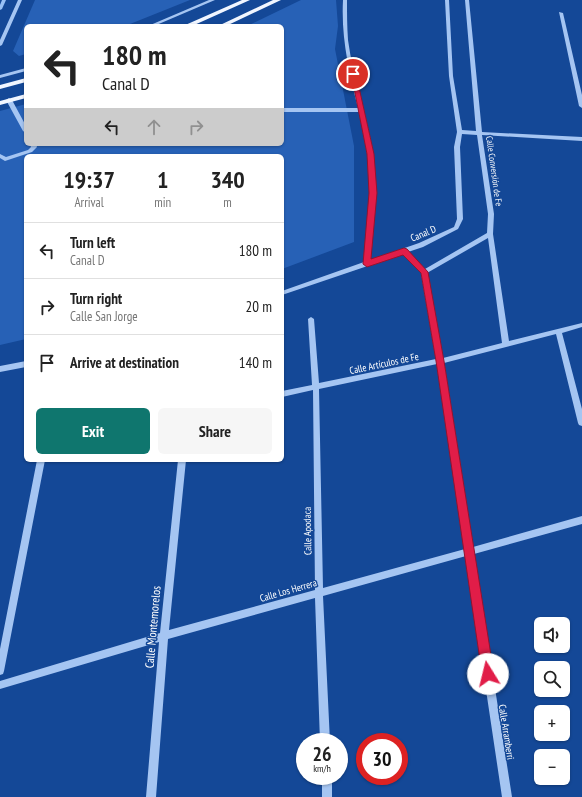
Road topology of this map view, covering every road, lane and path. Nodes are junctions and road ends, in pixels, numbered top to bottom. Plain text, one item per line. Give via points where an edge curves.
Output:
1 (20, 0) edge
2 (213, 0) edge
3 (246, 0) edge
4 (278, 0) edge
5 (345, 0) edge
6 (447, 0) edge
7 (467, 0) edge
8 (561, 13) dead end
9 (155, 24) edge
10 (191, 24) edge
11 (226, 24) edge
12 (0, 45) edge
13 (24, 70) edge
14 (0, 77) edge
15 (24, 81) edge
16 (0, 87) edge
17 (24, 96) edge
18 (9, 100) junction
19 (0, 103) edge
20 (582, 106) edge
21 (284, 110) edge
22 (360, 110) junction
23 (24, 127) edge
24 (460, 132) junction
25 (479, 133) junction
26 (582, 139) edge
27 (34, 146) edge
28 (0, 156) edge
29 (490, 234) junction
30 (404, 251) junction
31 (367, 264) junction
32 (424, 272) junction
33 (284, 291) edge
34 (311, 319) dead end
35 (582, 325) edge
36 (558, 331) junction
37 (506, 344) junction
38 (440, 361) junction
39 (24, 364) edge
40 (0, 369) edge
41 (316, 387) junction
42 (284, 394) edge
43 (582, 423) edge
44 (41, 462) edge
45 (182, 462) edge
46 (582, 520) edge
47 (469, 550) junction
48 (319, 593) junction
49 (164, 636) junction
50 (0, 671) edge
51 (0, 685) edge
52 (325, 733) edge
53 (327, 785) edge
54 (151, 797) edge
55 (328, 797) edge
56 (507, 797) edge

1 - 12 street
2 - 9 street
3 - 10 main road
4 - 11 main road
5 - 22 street via 345,37
6 - 24 street via 451,76
7 - 25 street, Calle Conversión de Fe
8 - 20 street
13 - 14 street
15 - 16 main road
17 - 18 main road
18 - 19 main road
18 - 23 street
21 - 22 street
22 - 31 street via 370,154 373,193
24 - 25 street
24 - 30 street, Canal D via 457,147 460,219 456,228
25 - 26 street
25 - 29 street, Calle Conversión de Fe via 491,214
27 - 28 street via 30,151 5,159
29 - 32 street
29 - 37 street, Calle Conversión de Fe
30 - 31 street, Canal D
30 - 32 street
31 - 33 street, Canal D
32 - 38 street, Calle Arramberri
34 - 41 street, Calle Apodaca
35 - 36 street, Calle Artículos de Fe
36 - 37 street, Calle Artículos de Fe
36 - 43 street
37 - 38 street, Calle Artículos de Fe
38 - 41 street, Calle Artículos de Fe
38 - 47 street, Calle Arramberri
39 - 40 street
41 - 42 street, Calle Artículos de Fe
41 - 48 street, Calle Apodaca
44 - 50 street
45 - 49 street, Calle Montemorelos
46 - 47 street, Calle Los Herrera
47 - 48 street, Calle Los Herrera
47 - 56 street, Calle Arramberri
48 - 49 street, Calle Los Herrera
48 - 52 street, Calle Apodaca
49 - 51 street, Calle Los Herrera
49 - 54 street, Calle Montemorelos
53 - 55 street

